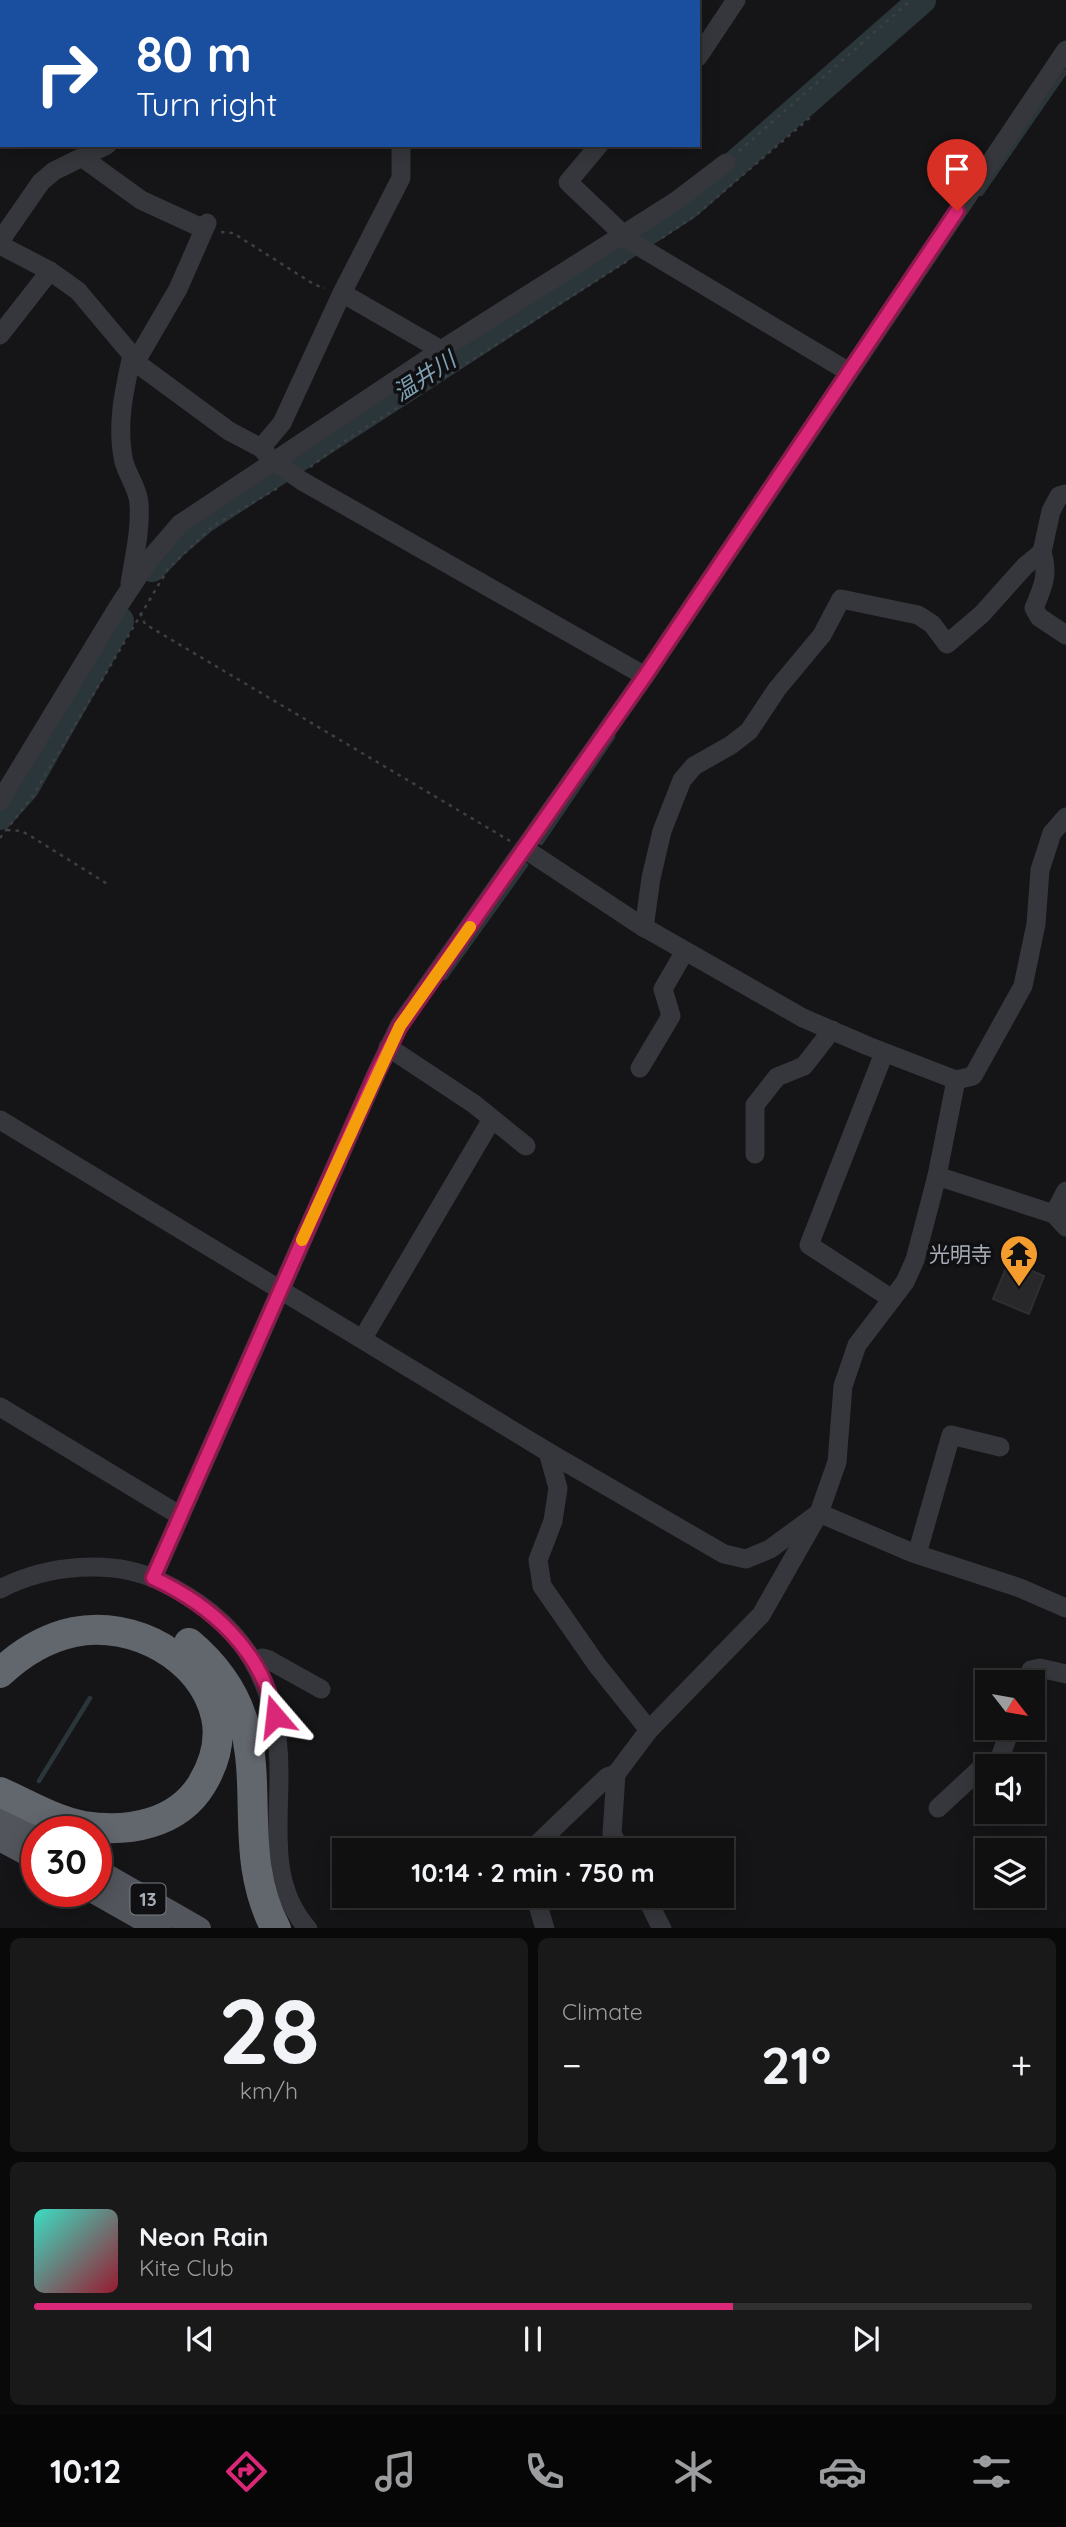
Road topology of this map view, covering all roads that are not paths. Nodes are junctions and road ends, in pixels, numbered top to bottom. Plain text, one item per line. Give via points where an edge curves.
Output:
1 (736, 0) edge
2 (1066, 50) edge
3 (700, 54) edge
4 (103, 147) edge
5 (401, 147) edge
6 (597, 147) edge
7 (83, 158) junction
8 (726, 163) road end
9 (621, 235) junction
10 (0, 243) edge
11 (50, 271) junction
12 (342, 293) junction
13 (0, 335) edge
14 (441, 350) junction
15 (134, 358) junction
16 (849, 372) junction
17 (280, 465) junction
18 (1066, 494) edge
19 (1042, 552) junction
20 (129, 590) junction
21 (1066, 635) edge
22 (645, 676) junction
23 (0, 801) edge
24 (1064, 824) edge
25 (525, 849) junction
26 (644, 928) junction
27 (685, 951) junction
28 (832, 1030) junction
29 (388, 1047) junction
30 (884, 1053) junction
31 (640, 1068) dead end
32 (956, 1080) junction
33 (492, 1119) junction
34 (0, 1120) edge
35 (526, 1146) dead end
36 (755, 1154) dead end
37 (937, 1175) junction
38 (1066, 1191) edge
39 (1060, 1220) edge
40 (281, 1288) junction
41 (892, 1299) junction
42 (363, 1338) junction
43 (0, 1407) edge
44 (1000, 1447) dead end
45 (548, 1452) junction
46 (819, 1513) junction
47 (179, 1515) junction
48 (917, 1554) junction
49 (153, 1578) junction
50 (0, 1589) edge
51 (1066, 1608) edge
52 (0, 1649) edge
53 (254, 1662) junction
54 (1031, 1670) edge
55 (0, 1672) edge
56 (1066, 1674) edge
57 (321, 1689) dead end
58 (649, 1730) junction
59 (1006, 1740) edge
60 (616, 1774) junction
61 (0, 1792) edge
62 (938, 1808) dead end
63 (0, 1815) edge
64 (21, 1827) edge
65 (543, 1838) edge
66 (614, 1838) edge
67 (0, 1839) edge
68 (21, 1850) edge
69 (112, 1879) edge
70 (112, 1901) edge
71 (540, 1908) edge
72 (652, 1908) edge
73 (160, 1928) edge
74 (199, 1928) edge
75 (276, 1928) edge
76 (308, 1928) edge
77 (545, 1928) edge
78 (662, 1928) edge

1 - 3 street
2 - 16 street
4 - 7 street
5 - 12 street via 401,178
6 - 9 street via 568,182
7 - 10 street via 41,182
7 - 15 street via 141,200 205,226 178,289
8 - 9 street
9 - 14 street
9 - 16 street
10 - 11 street
11 - 13 street
11 - 15 street via 78,291
12 - 14 street
12 - 17 street via 282,423
14 - 17 street
15 - 17 street
15 - 20 street via 122,398 120,433 125,464 139,499
16 - 22 street
17 - 20 street via 180,524
17 - 22 street
18 - 19 street via 1059,496 1051,511
19 - 21 street via 1046,582 1034,608 1039,617
19 - 26 street via 947,644 932,624 918,615 841,599 822,635 749,731 694,766 682,780 662,831
20 - 23 street
22 - 25 street
24 - 32 street via 1052,833 1040,870 1036,924 1023,986 973,1076
25 - 26 street
25 - 29 street
26 - 27 street
27 - 28 street
27 - 31 street via 663,989 671,1016
28 - 30 street
28 - 36 street via 804,1066 777,1077 755,1105
29 - 33 street
29 - 40 street
30 - 32 street
30 - 41 street via 809,1245
32 - 37 street
33 - 35 street
33 - 42 street
34 - 40 street
37 - 39 street
37 - 41 street via 915,1260
38 - 39 street
40 - 42 street
40 - 47 street
41 - 46 street via 857,1345 843,1386 837,1462
42 - 45 street
43 - 47 street
44 - 48 street via 951,1435
45 - 46 street via 724,1554 746,1559 770,1549
45 - 58 street via 558,1488 553,1521 538,1560 542,1586
46 - 48 street
46 - 58 street via 761,1615
47 - 49 street
48 - 51 street
49 - 50 street via 101,1568 74,1569 49,1572
49 - 53 street via 201,1604
52 - 75 highway via 38,1626 99,1613 155,1624 203,1655 229,1687 244,1722 252,1763 257,1878
53 - 57 street via 269,1660
53 - 76 street via 272,1702 278,1730 279,1869
54 - 56 street
55 - 61 highway via 35,1646 64,1635 91,1630 127,1633 162,1647 197,1678 216,1716 217,1729 211,1769 200,1788 173,1814 153,1823 84,1826
58 - 60 street
59 - 62 street via 1000,1758 981,1768
60 - 65 street via 607,1777
60 - 66 street
63 - 64 main road
67 - 68 main road
69 - 74 main road, 13
70 - 73 main road, 13
71 - 77 street
72 - 78 street

